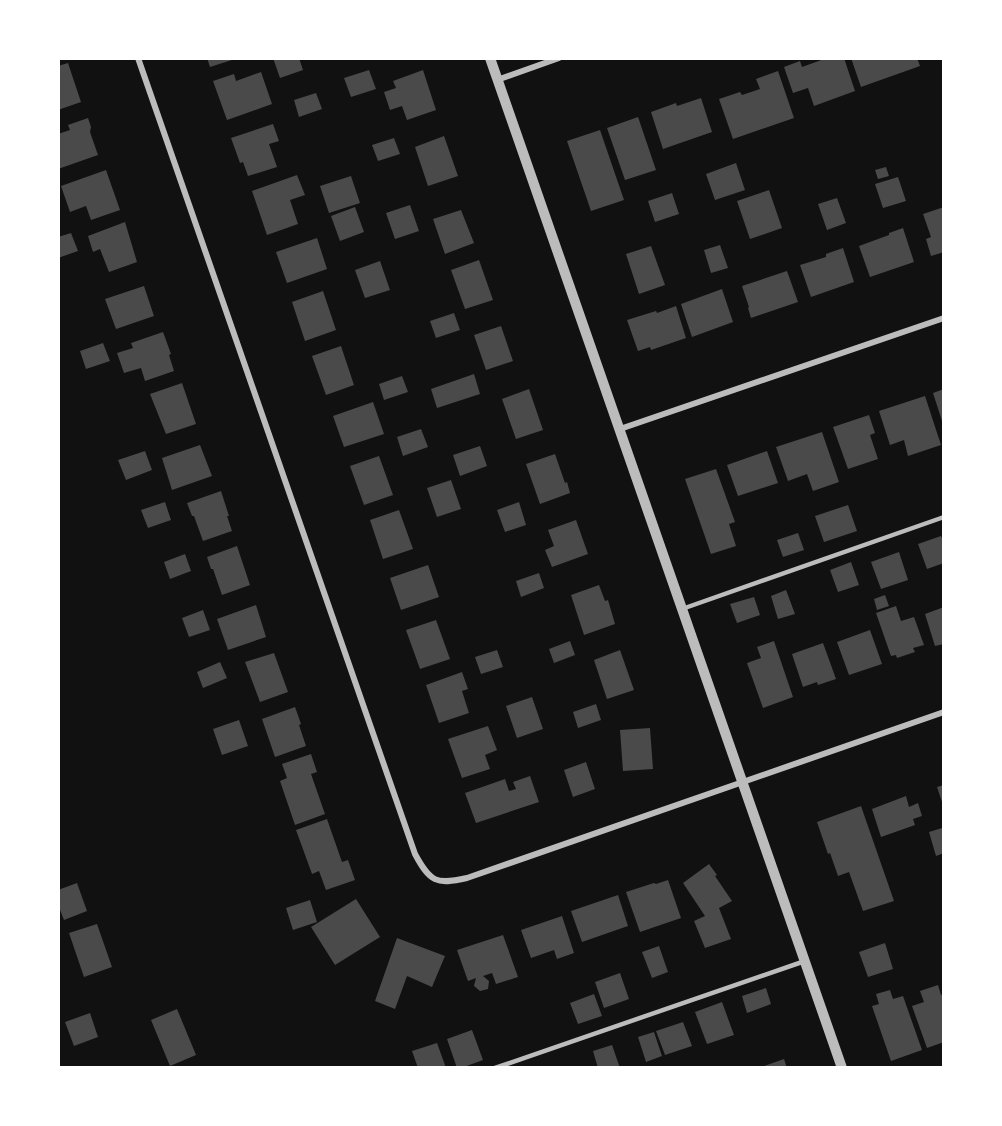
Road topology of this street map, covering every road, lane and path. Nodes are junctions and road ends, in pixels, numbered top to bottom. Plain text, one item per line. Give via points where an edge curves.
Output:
1 (138, 58) edge
2 (490, 58) edge
3 (560, 58) edge
4 (497, 80) junction
5 (944, 318) edge
6 (620, 429) junction
7 (944, 517) edge
8 (682, 609) junction
9 (944, 712) edge
10 (742, 782) junction
11 (805, 961) junction
12 (495, 1068) edge
13 (842, 1068) edge

1 - 10 street via 415,854 425,872 443,882 467,878
2 - 4 street
3 - 4 street
4 - 6 street
5 - 6 street
6 - 8 street
7 - 8 lane
8 - 10 street
9 - 10 street
10 - 11 street
11 - 12 lane
11 - 13 street

